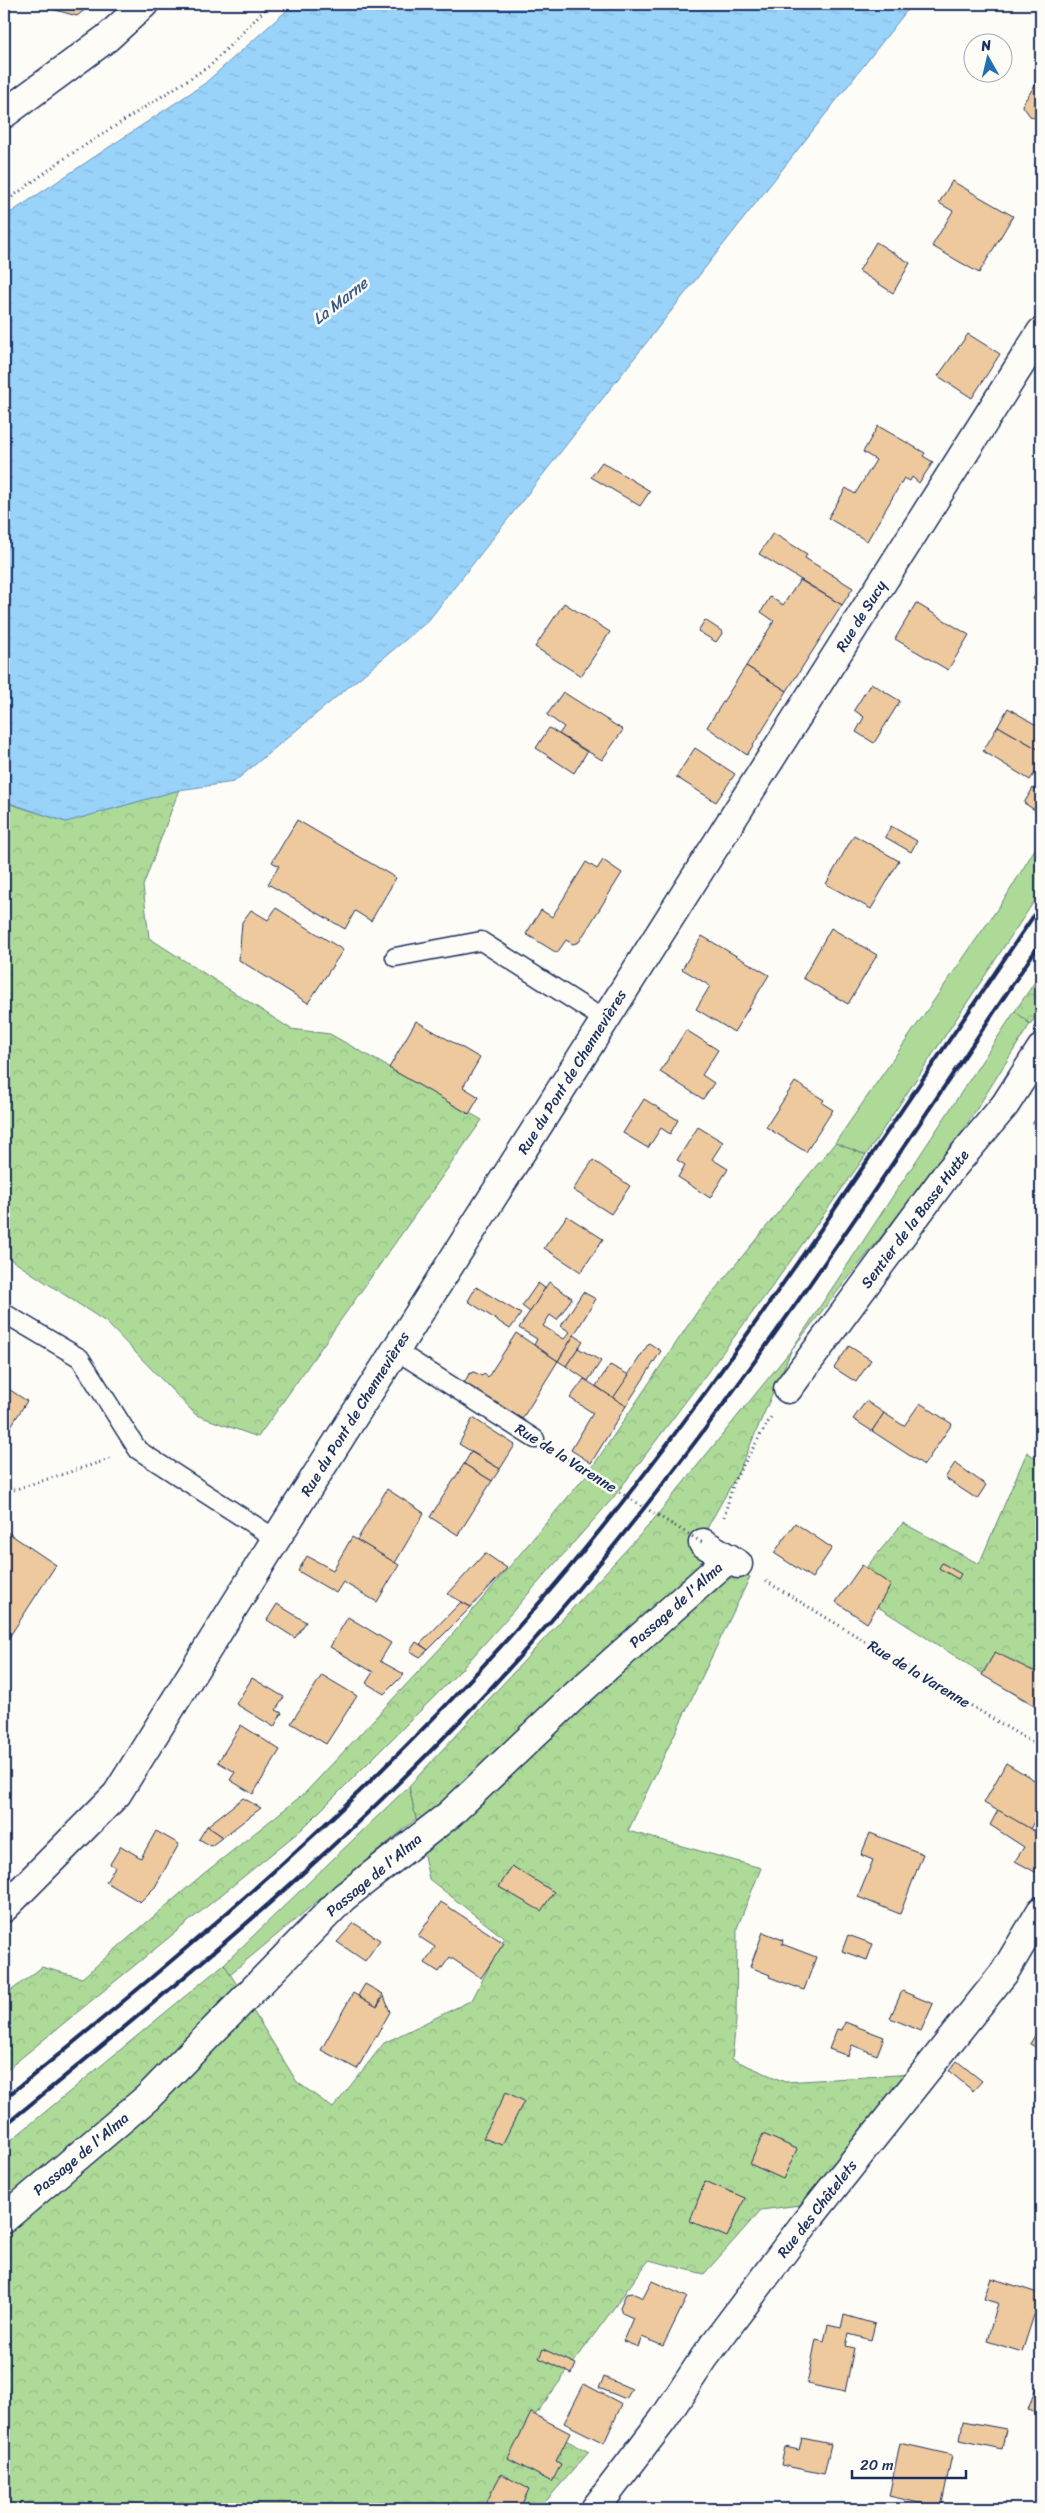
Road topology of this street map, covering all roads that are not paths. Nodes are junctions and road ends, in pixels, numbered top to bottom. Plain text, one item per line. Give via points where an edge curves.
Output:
1 (144, 4) edge
2 (4, 114) edge
3 (1041, 332) edge
4 (681, 900) joint
5 (395, 957) dead end
6 (606, 1020) junction
7 (1041, 1049) edge
8 (4, 1313) edge
9 (396, 1350) junction
10 (788, 1389) road end
11 (535, 1440) road end
12 (276, 1539) junction
13 (719, 1546) road end
14 (4, 1908) edge
15 (1041, 1911) edge
16 (4, 2219) edge
17 (594, 2509) edge

1 - 2 street via 107,38
3 - 4 street, Rue de Sucy
4 - 6 street, Rue du Pont de Chennevières
5 - 6 lane via 481,941
6 - 9 street, Rue du Pont de Chennevières
7 - 10 street, Sentier de la Basse Hutte via 1005,1105 947,1174
8 - 12 lane via 80,1358 138,1450
9 - 11 lane, Rue de la Varenne
9 - 12 street, Rue du Pont de Chennevières
12 - 14 street, Rue du Pont de Chennevières via 117,1794
13 - 16 street, Passage de l'Alma via 570,1700 450,1814 344,1897 147,2098
15 - 17 street, Rue des Châtelets via 1004,1973 805,2223 704,2358 663,2420

